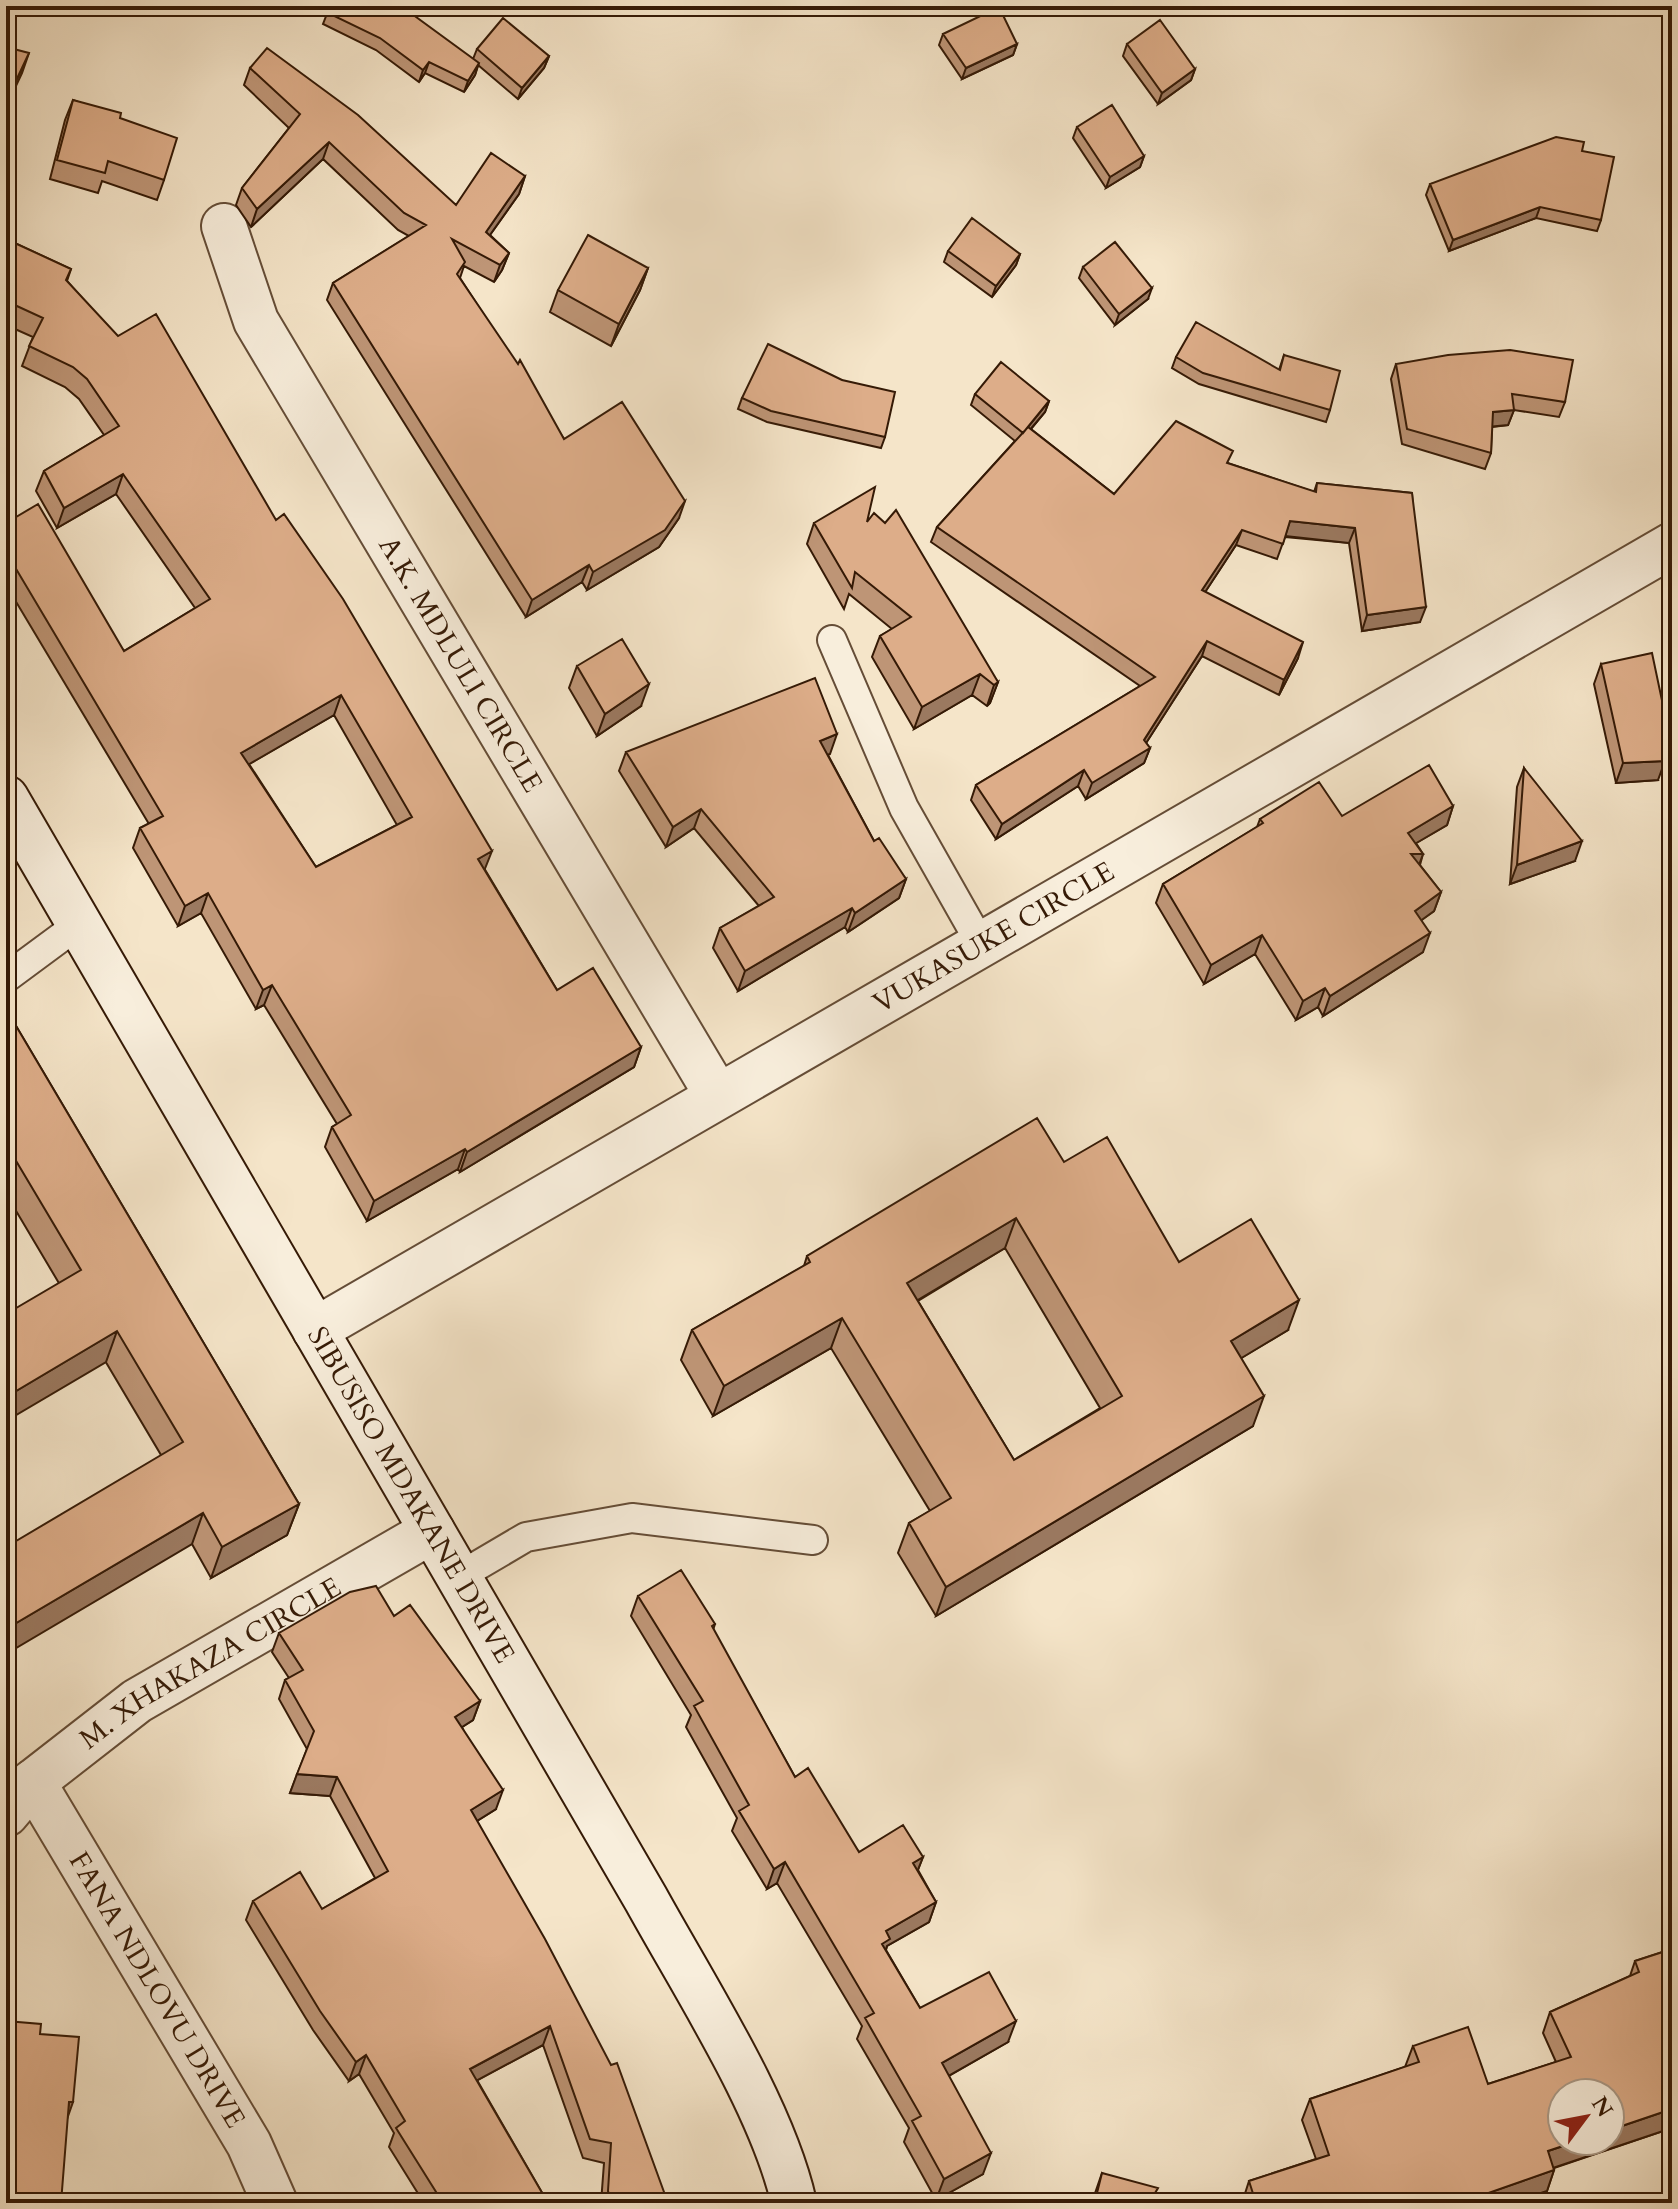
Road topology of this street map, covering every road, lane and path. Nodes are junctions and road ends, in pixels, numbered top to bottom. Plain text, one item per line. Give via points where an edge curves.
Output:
1 (224, 226) dead end
2 (1672, 545) edge
3 (832, 640) dead end
4 (6, 798) edge
5 (79, 924) junction
6 (981, 944) junction
7 (6, 978) edge
8 (717, 1095) junction
9 (315, 1330) junction
10 (432, 1531) junction
11 (813, 1540) dead end
12 (458, 1577) junction
13 (19, 1798) edge
14 (275, 2203) edge
15 (794, 2203) edge

1 - 8 street, A.K. MDLULI CIRCLE via 256,321
2 - 6 street, VUKASUKE CIRCLE
3 - 6 lane via 904,808
4 - 5 street, SIBUSISO MDAKANE DRIVE
5 - 7 lane
5 - 9 street, SIBUSISO MDAKANE DRIVE
6 - 8 street, VUKASUKE CIRCLE
8 - 9 street, VUKASUKE CIRCLE
9 - 10 street, SIBUSISO MDAKANE DRIVE
10 - 12 street, SIBUSISO MDAKANE DRIVE
10 - 13 street, M. XHAKAZA CIRCLE via 137,1701
11 - 12 lane via 632,1518 526,1537
12 - 15 street, SIBUSISO MDAKANE DRIVE via 745,2079 788,2176
13 - 14 street, FANA NDLOVU DRIVE via 249,2144

